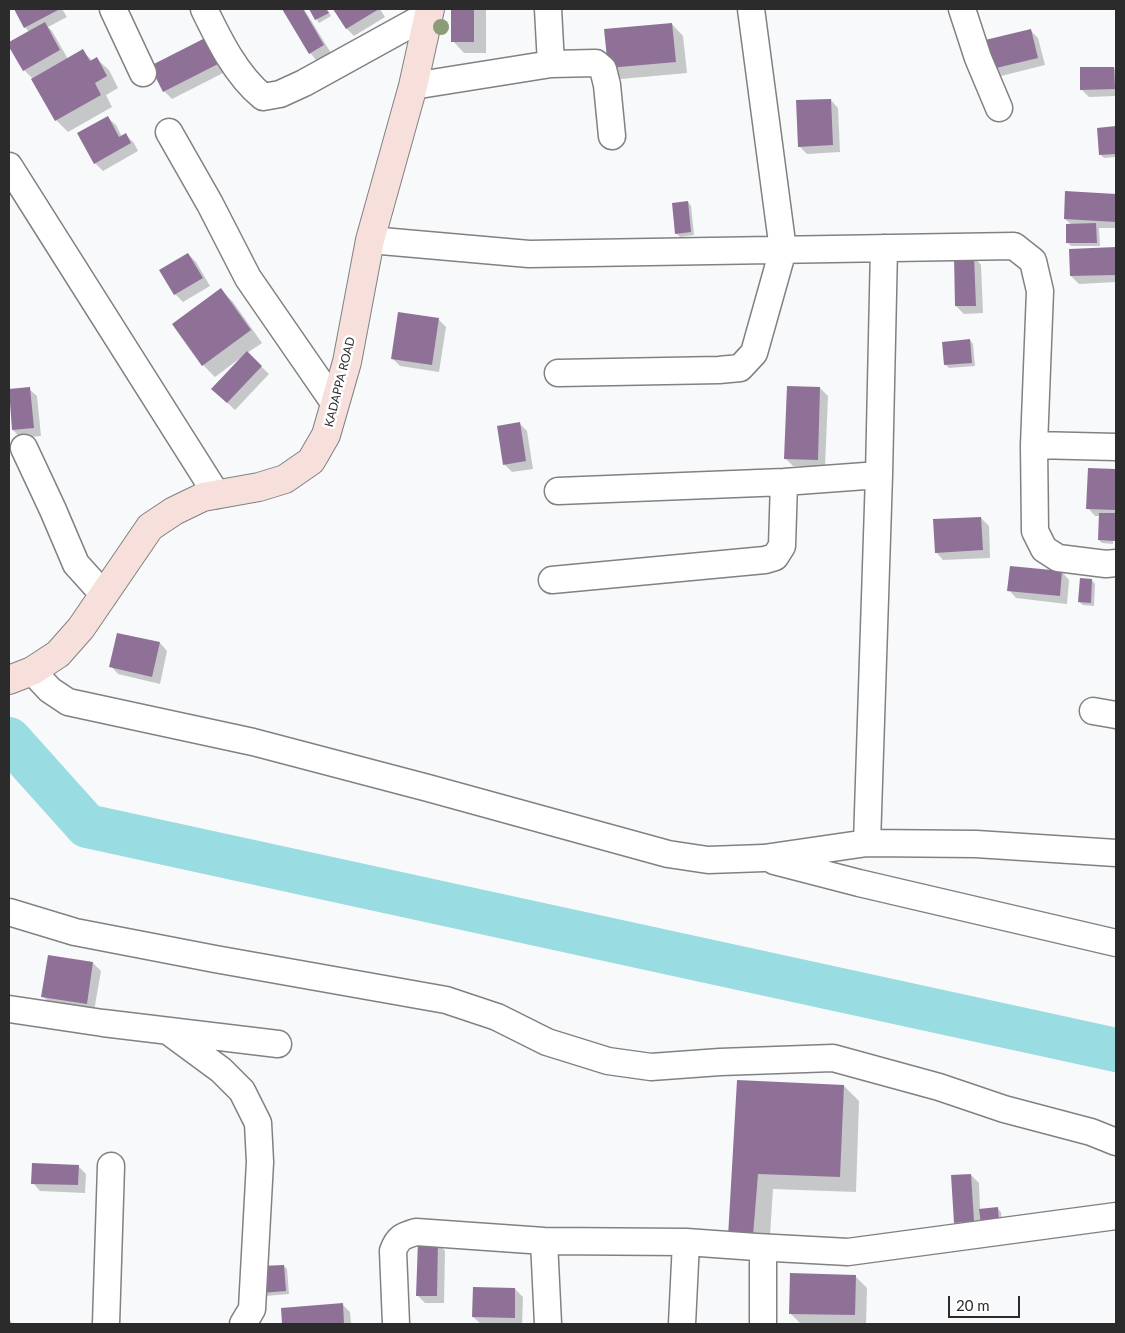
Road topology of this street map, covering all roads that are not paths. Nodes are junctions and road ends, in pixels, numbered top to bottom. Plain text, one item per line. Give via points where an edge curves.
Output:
1 (113, 9) edge
2 (204, 9) edge
3 (548, 9) edge
4 (751, 9) edge
5 (962, 9) edge
6 (430, 12) edge
7 (551, 64) junction
8 (143, 73) dead end
9 (413, 86) junction
10 (998, 108) dead end
11 (169, 132) dead end
12 (612, 136) dead end
13 (9, 166) edge
14 (370, 240) junction
15 (884, 248) junction
16 (783, 250) junction
17 (558, 373) dead end
18 (335, 404) junction
19 (1034, 446) junction
20 (1116, 447) edge
21 (24, 448) dead end
22 (879, 474) junction
23 (784, 482) junction
24 (558, 491) dead end
25 (217, 495) junction
26 (1116, 563) edge
27 (552, 580) dead end
28 (104, 595) junction
29 (20, 676) edge
30 (867, 843) junction
31 (1116, 852) edge
32 (764, 858) junction
33 (9, 912) edge
34 (1116, 943) edge
35 (9, 1009) edge
36 (168, 1030) junction
37 (278, 1044) dead end
38 (1116, 1142) edge
39 (111, 1166) dead end
40 (1116, 1216) edge
41 (544, 1241) junction
42 (686, 1242) junction
43 (763, 1248) junction
44 (106, 1324) edge
45 (243, 1324) edge
46 (396, 1324) edge
47 (548, 1324) edge
48 (682, 1324) edge
49 (763, 1324) edge

1 - 8 street
2 - 6 street via 221,45 252,88 263,97 280,94 304,83
3 - 7 street
4 - 16 street
5 - 10 street
6 - 9 main road, KADAPPA ROAD
7 - 9 street
7 - 12 street via 590,62 603,69
9 - 14 main road, KADAPPA ROAD
11 - 18 street via 248,278
13 - 25 street
14 - 16 street via 529,254
14 - 18 main road, KADAPPA ROAD via 347,362
15 - 16 street
15 - 19 street via 1014,246 1033,261 1040,291
15 - 22 street
16 - 17 street via 754,353 740,368
18 - 25 main road, KADAPPA ROAD via 326,435 311,461 285,479
19 - 20 street
19 - 26 street via 1035,531 1044,550 1058,558
21 - 28 street via 76,564
22 - 23 street
22 - 30 street
23 - 24 street
23 - 27 street via 782,546 775,557
25 - 28 main road, KADAPPA ROAD via 203,497 150,527
28 - 29 main road, KADAPPA ROAD via 58,654
29 - 32 street via 68,702 253,742 668,854 708,860
30 - 31 street via 976,844
30 - 32 street
32 - 34 street
33 - 38 street via 75,932 446,1000 497,1017 547,1042 608,1062 651,1067 832,1058 939,1087
35 - 36 street
36 - 37 street
36 - 45 street via 242,1090 258,1123 260,1162 252,1309
39 - 44 street
40 - 43 street via 848,1252
41 - 42 street
41 - 46 street via 416,1232 405,1235 397,1241 394,1251
41 - 47 street
42 - 43 street
42 - 48 street
43 - 49 street

